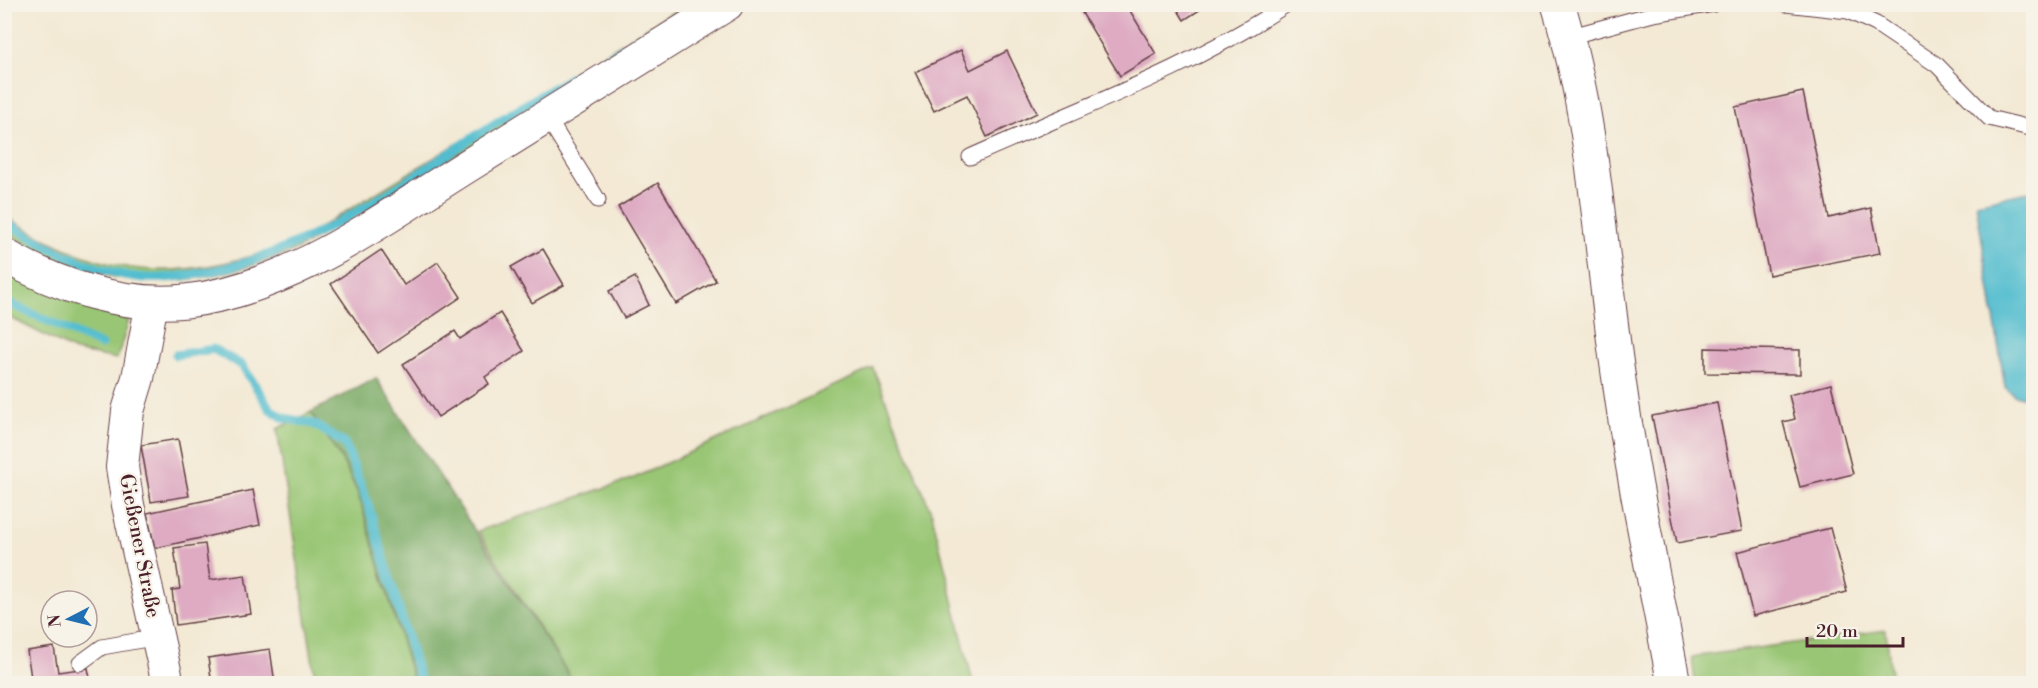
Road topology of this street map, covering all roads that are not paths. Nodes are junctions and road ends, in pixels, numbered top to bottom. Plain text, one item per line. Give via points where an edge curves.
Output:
1 (727, 4) edge
2 (1287, 4) edge
3 (1558, 4) edge
4 (1714, 4) edge
5 (1786, 4) edge
6 (1568, 37) junction
7 (547, 117) junction
8 (2034, 129) edge
9 (970, 157) dead end
10 (598, 200) dead end
11 (4, 255) edge
12 (152, 302) junction
13 (158, 637) junction
14 (80, 663) dead end
15 (168, 684) edge
16 (1674, 684) edge

1 - 7 main road
2 - 9 lane via 1247,31 1155,76
3 - 6 main road
4 - 6 lane via 1653,14
5 - 8 lane via 1848,11 1876,24 1937,65 1989,118
6 - 16 main road via 1592,158 1619,381
7 - 10 lane
7 - 12 main road via 352,238 280,275 213,297
11 - 12 main road via 71,286
12 - 13 street, Gießener Straße via 146,344 128,411 122,468
13 - 14 lane via 102,647
13 - 15 street, Gießener Straße

